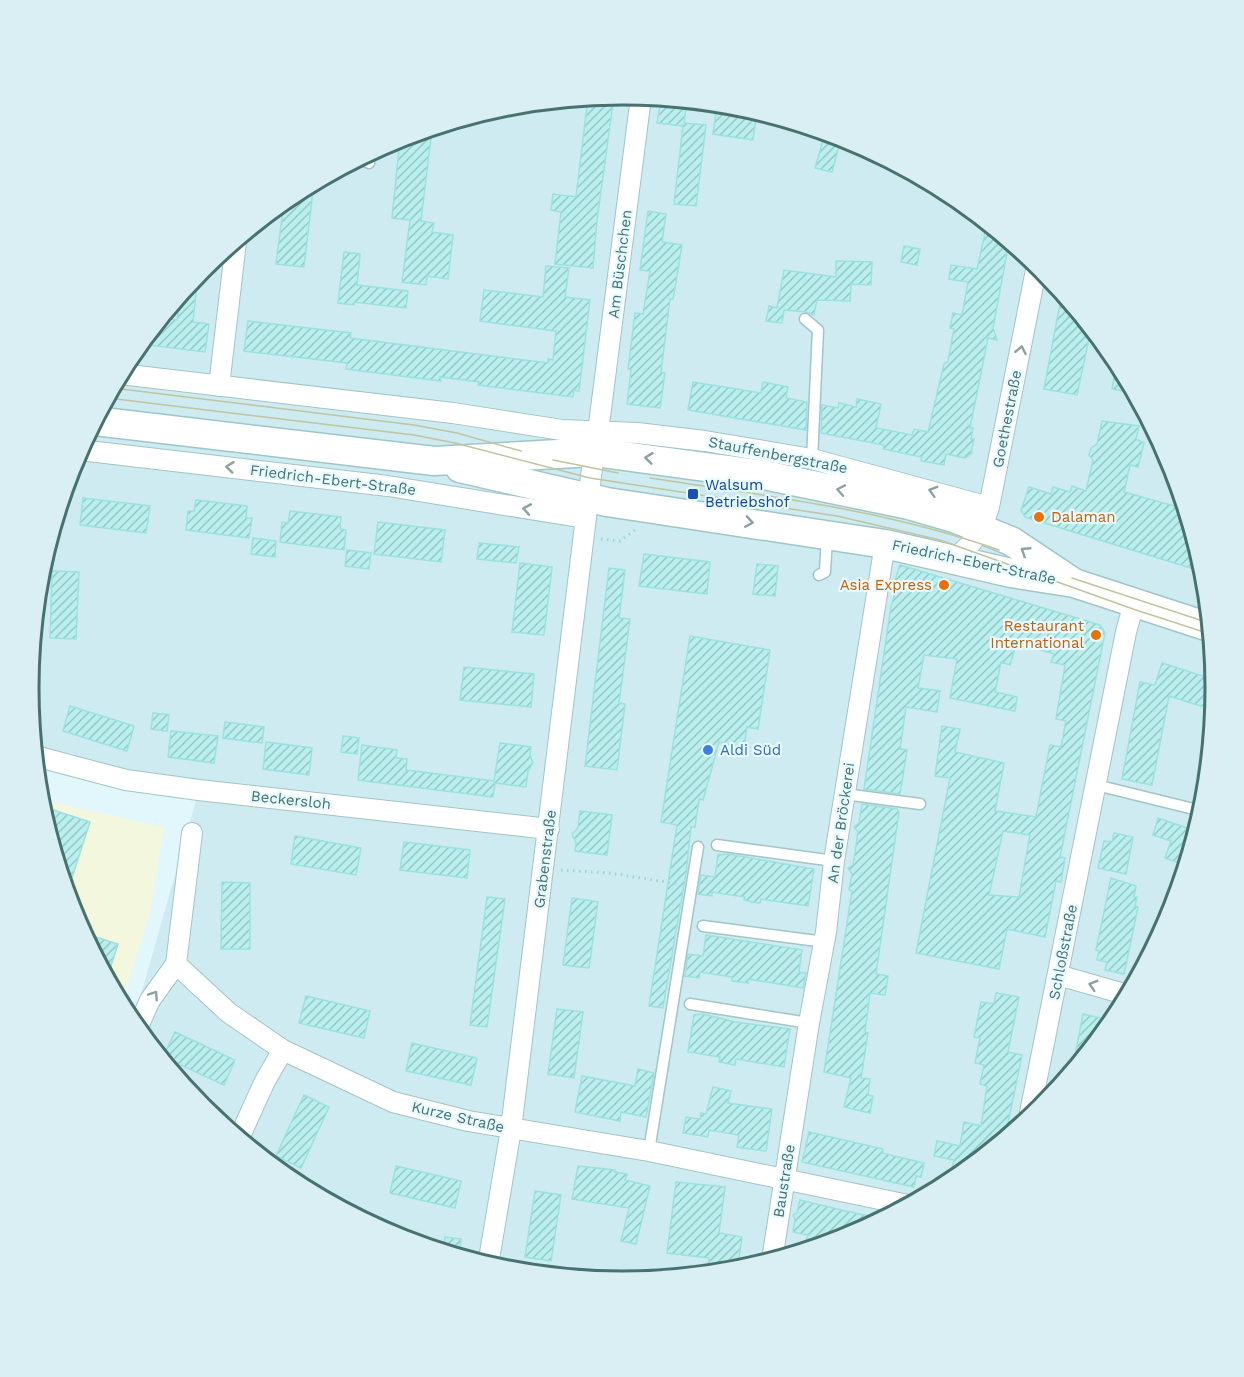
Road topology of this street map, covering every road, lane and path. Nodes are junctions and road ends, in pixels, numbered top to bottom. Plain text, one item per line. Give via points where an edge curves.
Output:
1 (639, 106) edge
2 (235, 253) edge
3 (1035, 277) edge
4 (805, 319) dead end
5 (131, 375) edge
6 (219, 386) junction
7 (104, 422) edge
8 (596, 442) junction
9 (90, 451) edge
10 (812, 459) junction
11 (434, 461) junction
12 (586, 508) junction
13 (986, 517) junction
14 (827, 534) junction
15 (885, 544) junction
16 (952, 560) junction
17 (819, 575) dead end
18 (1074, 583) junction
19 (1134, 603) junction
20 (1201, 625) edge
21 (43, 758) edge
22 (1096, 785) junction
23 (844, 794) junction
24 (920, 804) dead end
25 (1192, 809) edge
26 (549, 829) junction
27 (192, 833) dead end
28 (717, 845) dead end
29 (698, 847) dead end
30 (834, 861) junction
31 (544, 870) junction
32 (692, 886) junction
33 (703, 926) dead end
34 (825, 942) junction
35 (176, 964) junction
36 (1058, 975) junction
37 (1119, 992) edge
38 (690, 1004) dead end
39 (142, 1019) edge
40 (809, 1023) junction
41 (283, 1050) junction
42 (797, 1102) joint
43 (1032, 1103) edge
44 (511, 1129) junction
45 (242, 1131) edge
46 (649, 1151) junction
47 (783, 1180) junction
48 (896, 1203) edge
49 (773, 1252) edge
50 (490, 1256) edge

1 - 8 street, Am Büschchen
2 - 6 street
13 -> 3 street, Goethestraße
4 - 10 lane via 818,330
5 - 6 street, Stauffenbergstraße
6 - 8 street, Stauffenbergstraße via 453,413 562,430
7 - 11 main road, Friedrich-Ebert-Straße
8 - 10 street, Stauffenbergstraße via 705,441
8 - 11 main road, Friedrich-Ebert-Straße
8 - 12 street, Grabenstraße
13 -> 8 main road, Friedrich-Ebert-Straße via 684,462
12 -> 9 street, Friedrich-Ebert-Straße
13 -> 10 street, Stauffenbergstraße
11 - 12 main road, Friedrich-Ebert-Straße
12 -> 14 main road, Friedrich-Ebert-Straße
12 - 26 street, Grabenstraße
13 - 16 street, Goethestraße via 968,549
18 -> 13 main road, Friedrich-Ebert-Straße via 1011,542
14 - 15 main road, Friedrich-Ebert-Straße
14 - 17 lane via 825,572
15 - 16 main road, Friedrich-Ebert-Straße
15 - 23 street, An der Bröckerei
16 - 18 main road, Friedrich-Ebert-Straße
18 - 19 main road
19 - 20 main road
19 - 22 street, Schloßstraße
21 - 26 street, Beckersloh via 126,780
22 - 25 lane
22 - 36 street, Schloßstraße
23 - 24 lane
23 - 30 street, An der Bröckerei
26 - 31 street, Grabenstraße
27 - 35 street
28 - 30 lane
29 - 32 lane
30 - 34 street, An der Bröckerei
31 - 32 path via 609,873
31 - 44 street, Grabenstraße
32 - 46 lane
33 - 34 lane
34 - 40 street, An der Bröckerei
39 -> 35 street
35 - 41 street, Kurze Straße via 229,1013
37 -> 36 street
36 - 43 street, Schloßstraße
38 - 40 lane
40 - 42 street, An der Bröckerei
41 - 44 street, Kurze Straße via 393,1102
41 - 45 street
42 - 47 street, Baustraße
44 - 46 street, Kurze Straße
44 - 50 street, Grabenstraße
46 - 47 street, Kurze Straße
47 - 48 street, Kurze Straße
47 - 49 street, Baustraße

